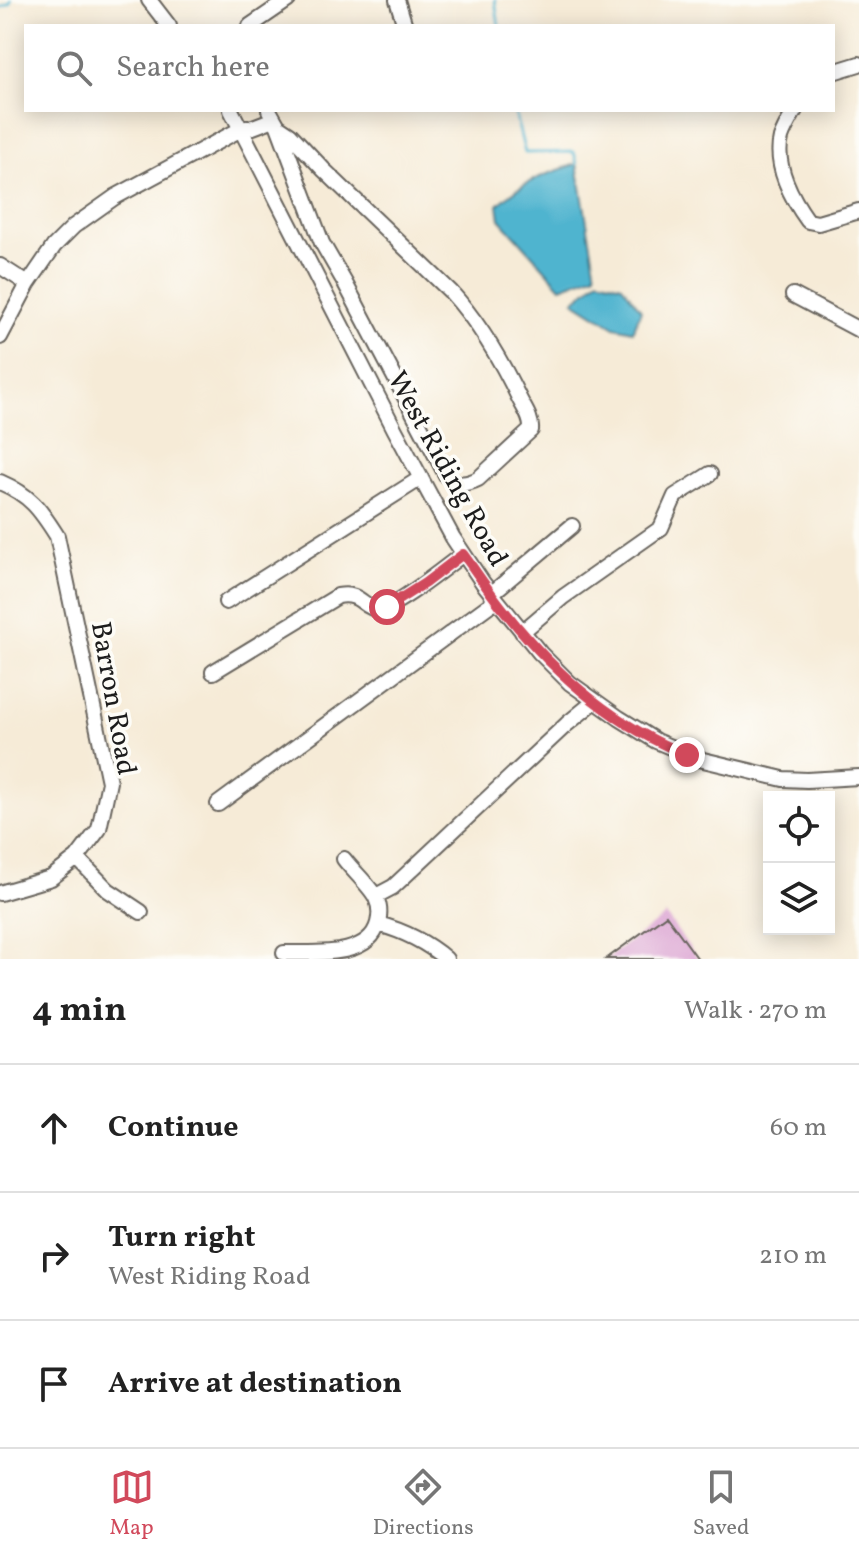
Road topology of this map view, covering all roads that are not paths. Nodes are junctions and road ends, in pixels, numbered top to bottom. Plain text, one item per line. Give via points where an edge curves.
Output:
1 (149, 0) edge
2 (288, 0) edge
3 (397, 0) edge
4 (167, 24) edge
5 (253, 24) edge
6 (404, 24) edge
7 (859, 64) edge
8 (835, 71) edge
9 (232, 112) edge
10 (794, 112) edge
11 (274, 118) edge
12 (241, 129) junction
13 (859, 211) edge
14 (0, 266) edge
15 (28, 284) junction
16 (793, 295) dead end
17 (859, 330) edge
18 (0, 337) edge
19 (710, 474) dead end
20 (421, 478) junction
21 (0, 482) edge
22 (572, 526) dead end
23 (463, 554) junction
24 (493, 597) junction
25 (226, 602) dead end
26 (522, 632) junction
27 (213, 672) dead end
28 (595, 701) junction
29 (859, 777) edge
30 (218, 804) dead end
31 (77, 858) junction
32 (344, 859) dead end
33 (0, 893) edge
34 (376, 896) junction
35 (141, 912) dead end
36 (378, 924) junction
37 (284, 953) dead end
38 (446, 959) edge

1 - 4 street
2 - 5 street
3 - 6 street
7 - 8 street
9 - 12 street, West Riding Road
10 - 13 street via 781,136 780,154 788,188 802,213 818,223
11 - 11 street via 451,292 505,368 531,430 478,479 457,483 446,475 322,243
11 - 12 street
12 - 15 street via 92,213 64,235
12 - 20 street, West Riding Road
14 - 15 street
15 - 18 street
16 - 17 street
19 - 26 street via 675,496 661,528
20 - 23 street, West Riding Road
20 - 25 street
21 - 31 street, Barron Road via 18,489 57,536 109,782 99,829
22 - 24 street
23 - 24 street, West Riding Road
23 - 27 street via 387,607 376,609 354,596 338,596
24 - 26 street, West Riding Road
24 - 30 street
26 - 28 street, West Riding Road
28 - 29 street, West Riding Road via 656,741 699,759 783,779
28 - 34 street via 393,887
31 - 33 street, Barron Road via 51,878
31 - 35 street via 108,890
32 - 34 street
34 - 36 street
36 - 37 street via 370,939 350,950
36 - 38 street via 426,943

